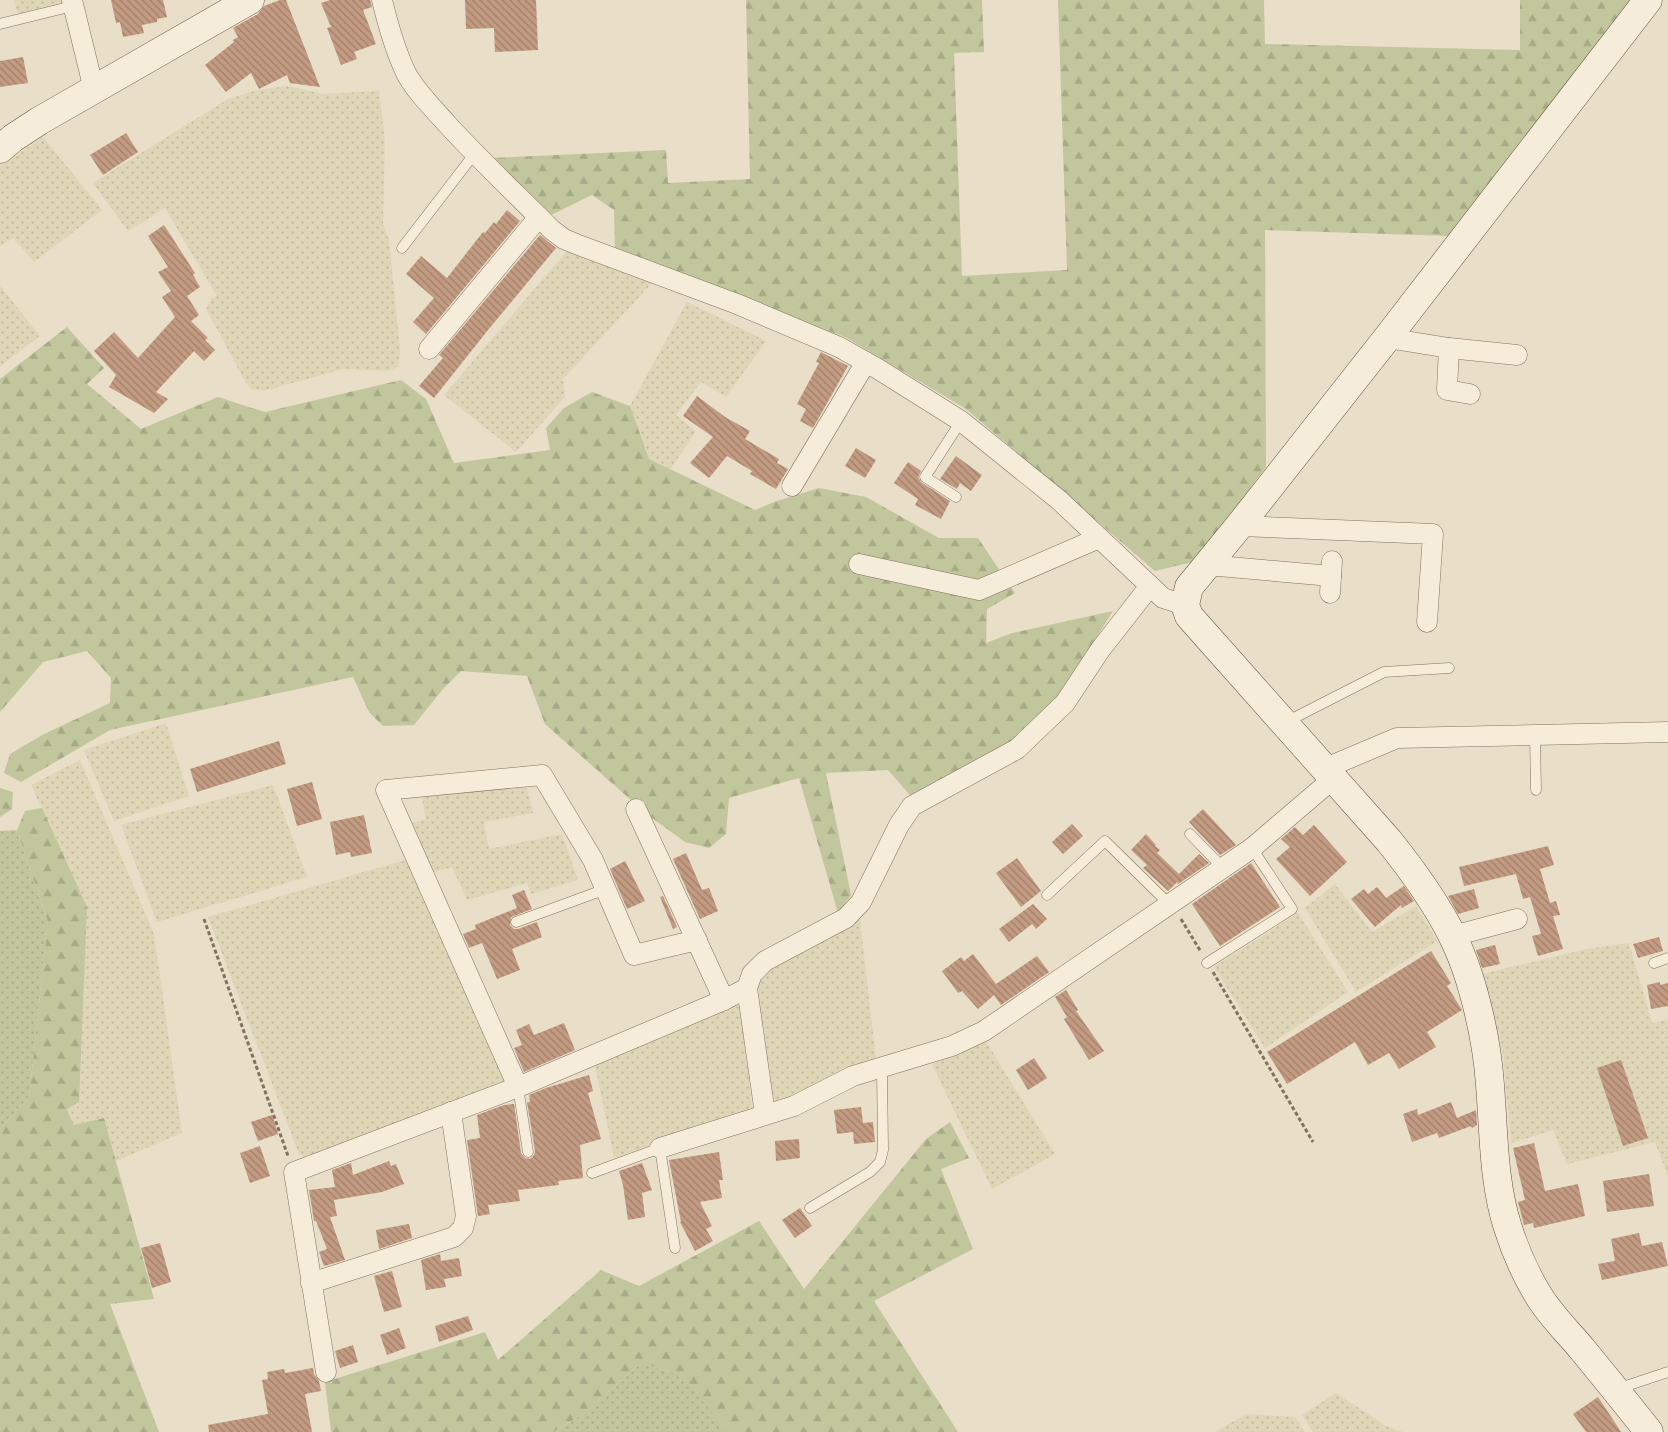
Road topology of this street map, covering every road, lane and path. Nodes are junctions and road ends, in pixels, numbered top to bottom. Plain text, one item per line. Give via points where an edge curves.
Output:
1 (250, 0) edge
2 (382, 0) edge
3 (1648, 0) edge
4 (72, 3) edge
5 (0, 24) edge
6 (94, 90) junction
7 (0, 150) edge
8 (475, 153) junction
9 (539, 217) junction
10 (402, 248) dead end
11 (1387, 338) junction
12 (1449, 348) junction
13 (429, 349) dead end
14 (1517, 355) dead end
15 (866, 362) junction
16 (1470, 394) dead end
17 (961, 421) junction
18 (792, 486) dead end
19 (956, 497) dead end
20 (1239, 526) junction
21 (1099, 538) junction
22 (859, 564) dead end
23 (1207, 565) junction
24 (1331, 576) dead end
25 (1150, 586) junction
26 (1184, 605) junction
27 (1427, 622) dead end
28 (1449, 668) dead end
29 (1285, 722) junction
30 (1668, 732) edge
31 (1535, 735) junction
32 (1330, 774) junction
33 (1536, 790) dead end
34 (636, 809) dead end
35 (1190, 834) dead end
36 (1252, 848) junction
37 (1223, 868) junction
38 (606, 889) junction
39 (1047, 895) dead end
40 (1172, 903) junction
41 (204, 919) dead end
42 (1517, 919) dead end
43 (516, 922) dead end
44 (1453, 936) junction
45 (696, 940) junction
46 (1668, 958) edge
47 (1207, 963) junction
48 (1654, 963) dead end
49 (747, 988) junction
50 (724, 1000) junction
51 (882, 1068) junction
52 (518, 1087) junction
53 (451, 1112) junction
54 (765, 1114) junction
55 (1313, 1142) dead end
56 (660, 1148) junction
57 (528, 1152) dead end
58 (294, 1172) junction
59 (592, 1173) dead end
60 (810, 1208) dead end
61 (675, 1248) dead end
62 (311, 1282) junction
63 (326, 1372) dead end
64 (1668, 1372) edge
65 (1616, 1389) junction
66 (1649, 1432) edge

1 - 6 street
2 - 8 street via 407,74
3 - 11 street
4 - 5 lane
4 - 6 street
6 - 7 street via 39,121
8 - 9 street
8 - 10 lane
9 - 13 street
9 - 15 street via 564,239 746,308 839,347
11 - 12 street
11 - 20 street
12 - 14 street
12 - 16 street via 1447,390
15 - 17 street
15 - 18 street
17 - 19 lane via 925,477
17 - 21 street via 1059,500
20 - 23 street
20 - 27 street via 1433,534
21 - 22 street via 979,590
21 - 25 street
23 - 24 street
23 - 26 street via 1189,587
25 - 26 street via 1163,598
25 - 49 street via 1100,650 1065,703 1017,749 912,806 899,825 861,902 846,918 765,961 752,974
26 - 29 street via 1188,616
28 - 29 lane via 1384,672
29 - 32 street
30 - 31 street
31 - 32 street via 1397,738
31 - 33 lane
32 - 36 street
32 - 44 street via 1413,871
34 - 45 street
35 - 37 lane
36 - 37 street
36 - 47 lane via 1292,909
37 - 40 street
38 - 43 lane
38 - 45 street via 634,955
38 - 52 street via 593,860 542,776 386,790
39 - 40 lane via 1105,841
40 - 47 path
40 - 51 street via 984,1031 952,1046
41 - 58 path
42 - 44 street
44 - 65 street via 1479,1016 1490,1083 1500,1197 1508,1227 1537,1294
45 - 50 street
46 - 48 lane
47 - 55 path
49 - 50 street
49 - 54 street
50 - 52 street
51 - 54 street via 853,1076 794,1106
51 - 60 lane via 883,1150 880,1162 870,1172
52 - 53 street
52 - 57 lane
53 - 58 street
53 - 62 street via 466,1216 463,1228 454,1237
54 - 56 street
56 - 59 lane
56 - 61 lane
58 - 62 street
62 - 63 street
64 - 65 lane
65 - 66 street

